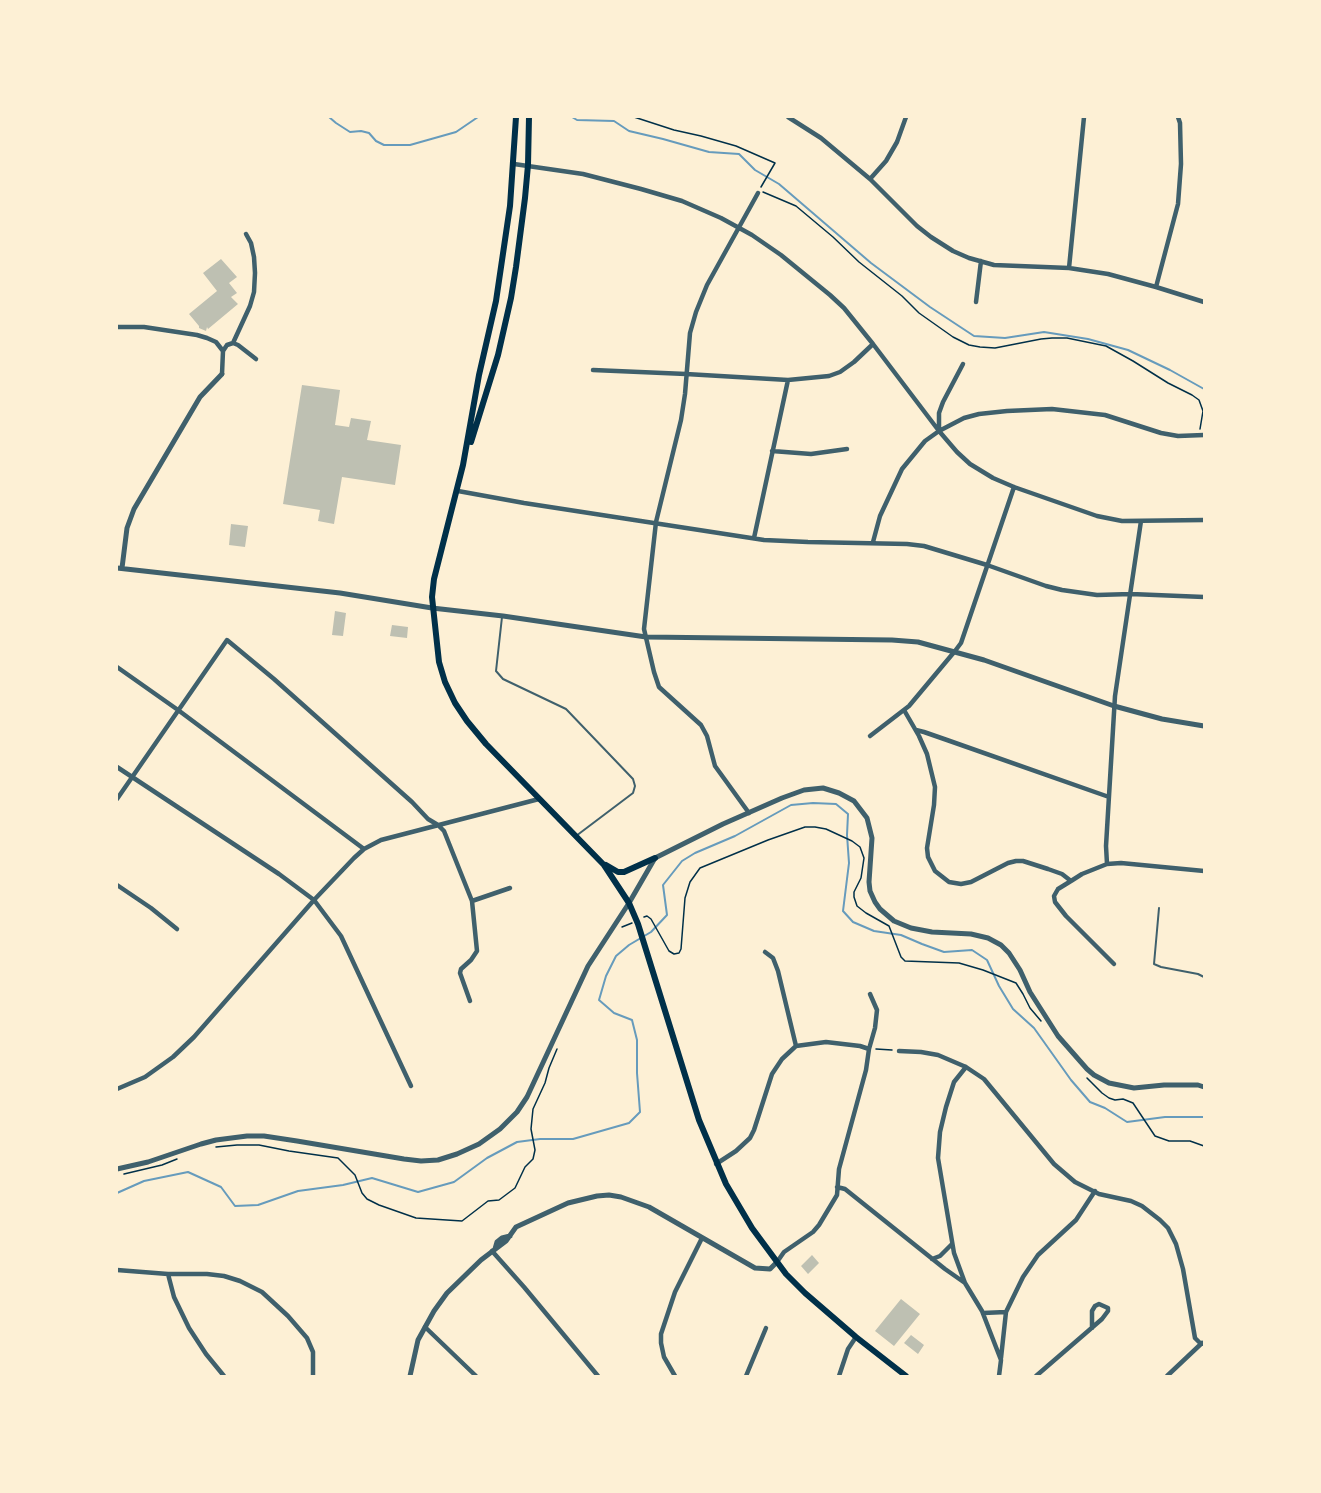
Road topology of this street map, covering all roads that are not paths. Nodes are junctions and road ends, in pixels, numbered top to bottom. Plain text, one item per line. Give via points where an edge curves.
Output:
1 (516, 117) edge
2 (530, 117) edge
3 (788, 117) edge
4 (804, 117) edge
5 (906, 117) edge
6 (1084, 117) edge
7 (1178, 117) edge
8 (800, 125) junction
9 (514, 164) junction
10 (528, 165) junction
11 (870, 179) junction
12 (759, 191) road end
13 (738, 228) junction
14 (246, 234) dead end
15 (981, 261) junction
16 (1069, 268) junction
17 (1156, 287) junction
18 (976, 302) dead end
19 (1204, 302) edge
20 (117, 327) edge
21 (233, 343) junction
22 (873, 344) junction
23 (223, 351) junction
24 (256, 359) dead end
25 (963, 364) dead end
26 (593, 370) dead end
27 (222, 374) joint
28 (686, 374) junction
29 (479, 375) junction
30 (491, 376) junction
31 (788, 380) junction
32 (939, 431) junction
33 (1202, 435) edge
34 (847, 449) dead end
35 (772, 451) junction
36 (464, 465) junction
37 (1014, 487) junction
38 (458, 491) junction
39 (1204, 520) edge
40 (1141, 521) junction
41 (656, 522) junction
42 (754, 538) junction
43 (873, 542) junction
44 (987, 565) junction
45 (120, 568) edge
46 (1131, 594) junction
47 (1204, 597) edge
48 (432, 608) junction
49 (502, 616) junction
50 (646, 637) junction
51 (955, 651) junction
52 (117, 667) edge
53 (1114, 706) junction
54 (178, 710) junction
55 (904, 710) junction
56 (1204, 726) edge
57 (915, 730) junction
58 (870, 736) dead end
59 (117, 767) edge
60 (132, 777) junction
61 (1109, 797) junction
62 (117, 799) edge
63 (539, 799) junction
64 (749, 813) junction
65 (438, 825) junction
66 (576, 836) junction
67 (364, 849) junction
68 (655, 858) junction
69 (1107, 864) junction
70 (604, 865) junction
71 (1204, 871) edge
72 (1071, 881) junction
73 (117, 885) edge
74 (510, 888) dead end
75 (314, 900) junction
76 (472, 901) junction
77 (629, 903) junction
78 (1160, 908) dead end
79 (177, 929) dead end
80 (765, 952) dead end
81 (1114, 964) dead end
82 (1204, 977) edge
83 (870, 994) dead end
84 (470, 1001) dead end
85 (796, 1046) junction
86 (869, 1049) junction
87 (899, 1051) road end
88 (966, 1066) junction
89 (411, 1086) dead end
90 (1204, 1087) edge
91 (117, 1089) edge
92 (717, 1164) junction
93 (117, 1169) edge
94 (837, 1187) junction
95 (1095, 1191) junction
96 (702, 1238) junction
97 (952, 1244) junction
98 (493, 1250) junction
99 (932, 1259) junction
100 (777, 1262) junction
101 (117, 1270) edge
102 (168, 1274) junction
103 (965, 1283) junction
104 (1006, 1312) junction
105 (982, 1313) junction
106 (425, 1327) junction
107 (766, 1328) dead end
108 (1092, 1328) junction
109 (856, 1337) junction
110 (1203, 1343) edge
111 (1001, 1360) junction
112 (224, 1376) edge
113 (313, 1376) edge
114 (410, 1376) edge
115 (476, 1376) edge
116 (598, 1376) edge
117 (675, 1376) edge
118 (746, 1376) edge
119 (839, 1376) edge
120 (906, 1376) edge
121 (999, 1376) edge
122 (1036, 1376) edge
123 (1167, 1376) edge

1 - 9 main road
2 - 10 main road
3 - 8 street
4 - 8 street
5 - 11 street via 892,152
6 - 16 street
7 - 17 street via 1178,204
8 - 11 street
9 - 10 street
9 - 29 main road via 502,265
10 - 13 street via 584,174 682,201
10 - 30 main road via 516,267
11 - 15 street via 931,237
12 - 13 street
13 - 22 street via 781,255 830,295
13 - 28 street via 697,308
14 - 21 street via 254,257 254,292
15 - 16 street via 1011,267
15 - 18 street
16 - 17 street
17 - 19 street
20 - 23 street via 197,335 216,342
21 - 23 street
21 - 24 street
22 - 31 street via 840,372
22 - 32 street
23 - 27 street
25 - 32 street via 939,413
26 - 28 street
27 - 45 street via 200,397 134,509
28 - 31 street
28 - 41 street via 681,420
29 - 30 street
29 - 36 main road
30 - 36 main road
31 - 35 street
32 - 33 street via 980,414 1052,409 1105,415 1161,434
32 - 37 street via 970,464
32 - 43 street via 925,441 902,469 880,516
34 - 35 street via 812,454
35 - 42 street
36 - 38 main road
37 - 40 street via 1097,516
37 - 44 street
38 - 41 street
38 - 48 main road via 434,579
39 - 40 street
40 - 46 street
41 - 42 street
41 - 50 street via 644,615
42 - 43 street
43 - 44 street via 924,546
44 - 46 street via 1062,590
44 - 51 street
45 - 48 street
46 - 47 street
46 - 53 street
48 - 49 street
48 - 63 main road via 439,662 455,703 486,744
49 - 50 street
49 - 66 lane via 496,671 503,679 566,709 633,779 633,793
50 - 51 street via 892,640
50 - 64 street via 659,687 701,725 715,766
51 - 53 street
51 - 55 street
52 - 54 street
53 - 56 street
53 - 61 street
54 - 60 street
54 - 65 street via 227,640
54 - 67 street
55 - 57 street
55 - 58 street
57 - 61 street
57 - 72 street via 927,754 934,787 927,848 935,871 949,882 961,884 1008,863 1023,861
59 - 60 street
60 - 62 street
60 - 75 street
61 - 69 street
63 - 65 street
63 - 66 main road
64 - 68 street
64 - 90 street via 804,790 823,788 854,801 871,828 870,891 880,909 894,921 932,932 971,934 1001,945 1058,1036 1094,1075 1134,1088
65 - 67 street via 381,840
65 - 76 street via 444,831
66 - 70 main road
67 - 75 street
68 - 70 main road via 624,872
68 - 77 street
69 - 71 street
69 - 72 street
70 - 77 main road
72 - 81 street via 1058,890 1055,902
73 - 79 street
74 - 76 street
75 - 89 street via 341,936
75 - 91 street via 194,1037 145,1077
76 - 84 street via 477,951 460,971
77 - 92 main road
77 - 93 street via 588,966 517,1112 501,1130 479,1144 438,1160 421,1161 247,1136 208,1142
78 - 82 lane via 1154,964
80 - 85 street via 773,958 778,971
83 - 86 street via 877,1010
85 - 86 street via 826,1042
85 - 92 street via 772,1074 750,1138
86 - 94 street
87 - 88 street via 938,1055
88 - 95 street via 984,1079 1054,1164 1082,1187
88 - 97 street via 954,1082 940,1132 938,1158
92 - 100 main road via 752,1228
94 - 99 street via 845,1189
94 - 100 street via 837,1195 819,1225
95 - 104 street via 1076,1220 1038,1255
95 - 110 street via 1142,1206 1168,1228 1183,1269 1195,1338
96 - 98 street via 649,1207 609,1195 568,1203 516,1227
96 - 100 street via 755,1268 770,1269
96 - 117 street via 675,1292 661,1334 664,1358
97 - 99 street
97 - 103 street
98 - 106 street via 447,1293
98 - 116 street
99 - 103 street
100 - 109 main road via 805,1293
101 - 102 street
102 - 112 street via 189,1328
102 - 113 street via 224,1276 262,1292 307,1338 313,1352
103 - 105 street
104 - 105 street
104 - 111 street
105 - 111 street
106 - 114 street
106 - 115 street
107 - 118 street
108 - 108 street via 1106,1315 1108,1308 1095,1306
108 - 122 street
109 - 119 street
109 - 120 main road
110 - 123 street
111 - 121 street

